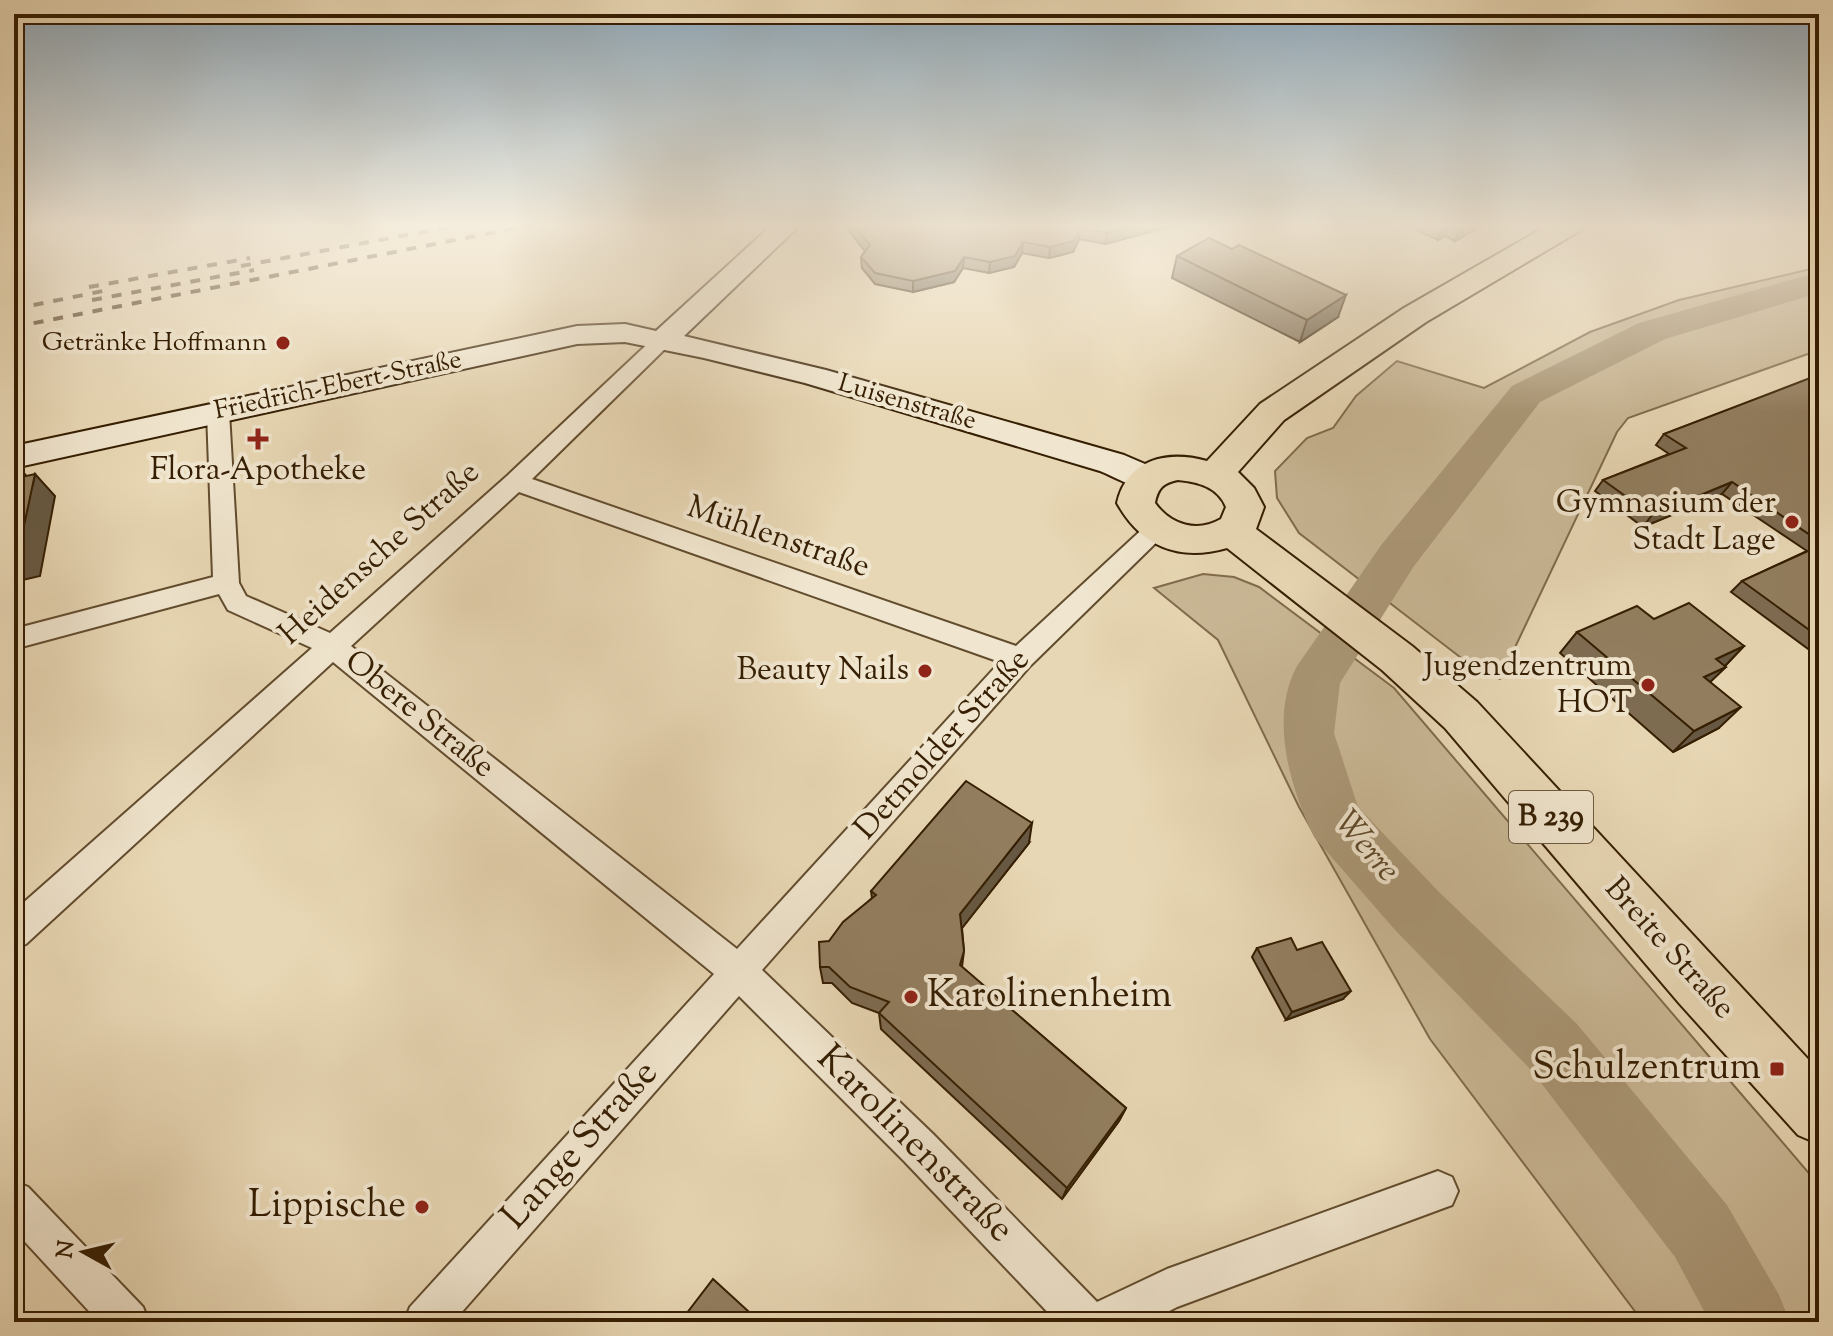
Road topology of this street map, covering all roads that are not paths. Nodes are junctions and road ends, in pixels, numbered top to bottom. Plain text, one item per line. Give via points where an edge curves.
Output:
1 (721, 286) edge
2 (1464, 286) edge
3 (664, 339) junction
4 (218, 412) junction
5 (14, 457) edge
6 (1215, 475) junction
7 (1147, 478) junction
8 (515, 482) junction
9 (1158, 529) junction
10 (1232, 532) junction
11 (226, 583) junction
12 (14, 639) edge
13 (331, 645) junction
14 (1020, 658) junction
15 (14, 933) edge
16 (738, 971) junction
17 (1819, 1114) edge
18 (1438, 1191) dead end
19 (14, 1201) edge
20 (128, 1322) edge
21 (425, 1322) edge
22 (1087, 1322) edge
23 (1102, 1322) edge

1 - 3 main road, Heidensche Straße
2 - 6 main road via 1272,412
3 - 4 main road, Friedrich-Ebert-Straße via 625,333 577,335
3 - 7 main road, Luisenstraße via 815,376 1112,463
3 - 8 street, Heidensche Straße
4 - 5 main road, Friedrich-Ebert-Straße
4 - 11 street
6 - 7 main road via 1178,468
6 - 10 main road via 1238,492 1245,507 1243,521
7 - 9 main road via 1136,493 1136,503
8 - 13 street, Heidensche Straße
8 - 14 street, Mühlenstraße
9 - 10 main road via 1196,540
9 - 14 street, Detmolder Straße
10 - 17 main road, Breite Straße / B 239 via 1397,658 1461,715
11 - 12 street
11 - 13 street, Obere Straße via 237,603
13 - 15 street, Heidensche Straße
13 - 16 street, Obere Straße
14 - 16 street, Detmolder Straße
16 - 21 street, Lange Straße
16 - 22 street, Karolinenstraße
18 - 23 street via 1167,1290
19 - 20 street

